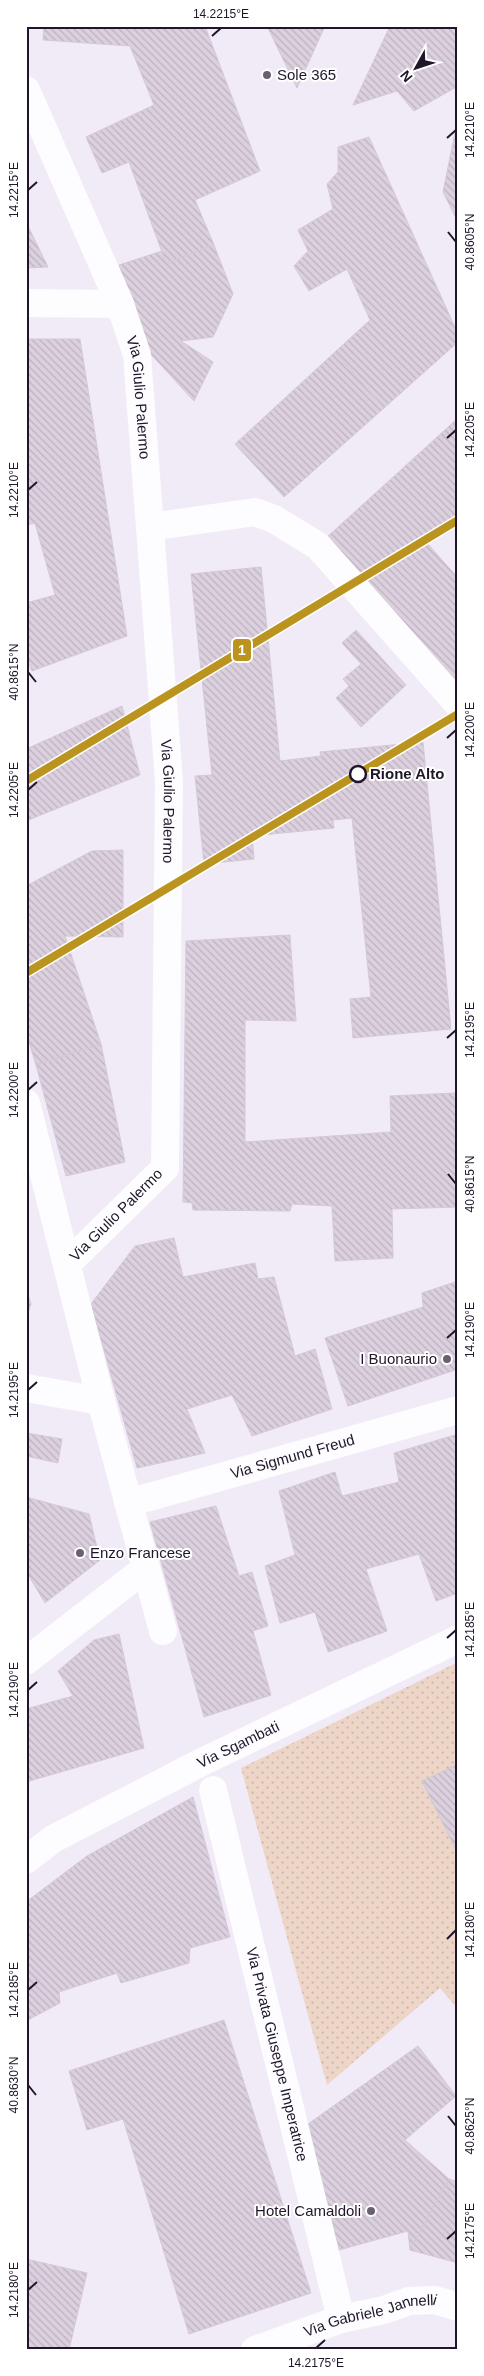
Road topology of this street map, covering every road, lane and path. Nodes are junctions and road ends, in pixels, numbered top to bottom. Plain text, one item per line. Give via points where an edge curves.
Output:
1 (26, 90) edge
2 (26, 303) edge
3 (120, 304) junction
4 (150, 527) junction
5 (458, 704) edge
6 (26, 1103) edge
7 (67, 1264) junction
8 (26, 1388) edge
9 (101, 1401) junction
10 (458, 1410) edge
11 (128, 1503) junction
12 (146, 1568) junction
13 (164, 1631) dead end
14 (458, 1639) edge
15 (26, 1661) edge
16 (213, 1790) dead end
17 (26, 1860) edge
18 (458, 2307) edge
19 (341, 2319) junction
20 (255, 2350) edge

1 - 3 street, Via Giulio Palermo
2 - 3 street
3 - 4 street, Via Giulio Palermo via 137,355
4 - 5 street via 255,512 274,518 318,546
4 - 7 street, Via Giulio Palermo via 169,782 165,1168
6 - 7 street
7 - 9 street, Via Giulio Palermo
8 - 9 street
9 - 11 street, Via Giulio Palermo
10 - 11 street, Via Sigmund Freud
11 - 12 street, Via Giulio Palermo
12 - 13 street, Via Giulio Palermo
12 - 15 street
14 - 17 street, Via Sgambati via 184,1771 53,1839
16 - 19 street, Via Privata Giuseppe Imperatrice
18 - 19 street, Via Gabriele Jannelli via 436,2300 409,2301
19 - 20 street, Via Gabriele Jannelli

